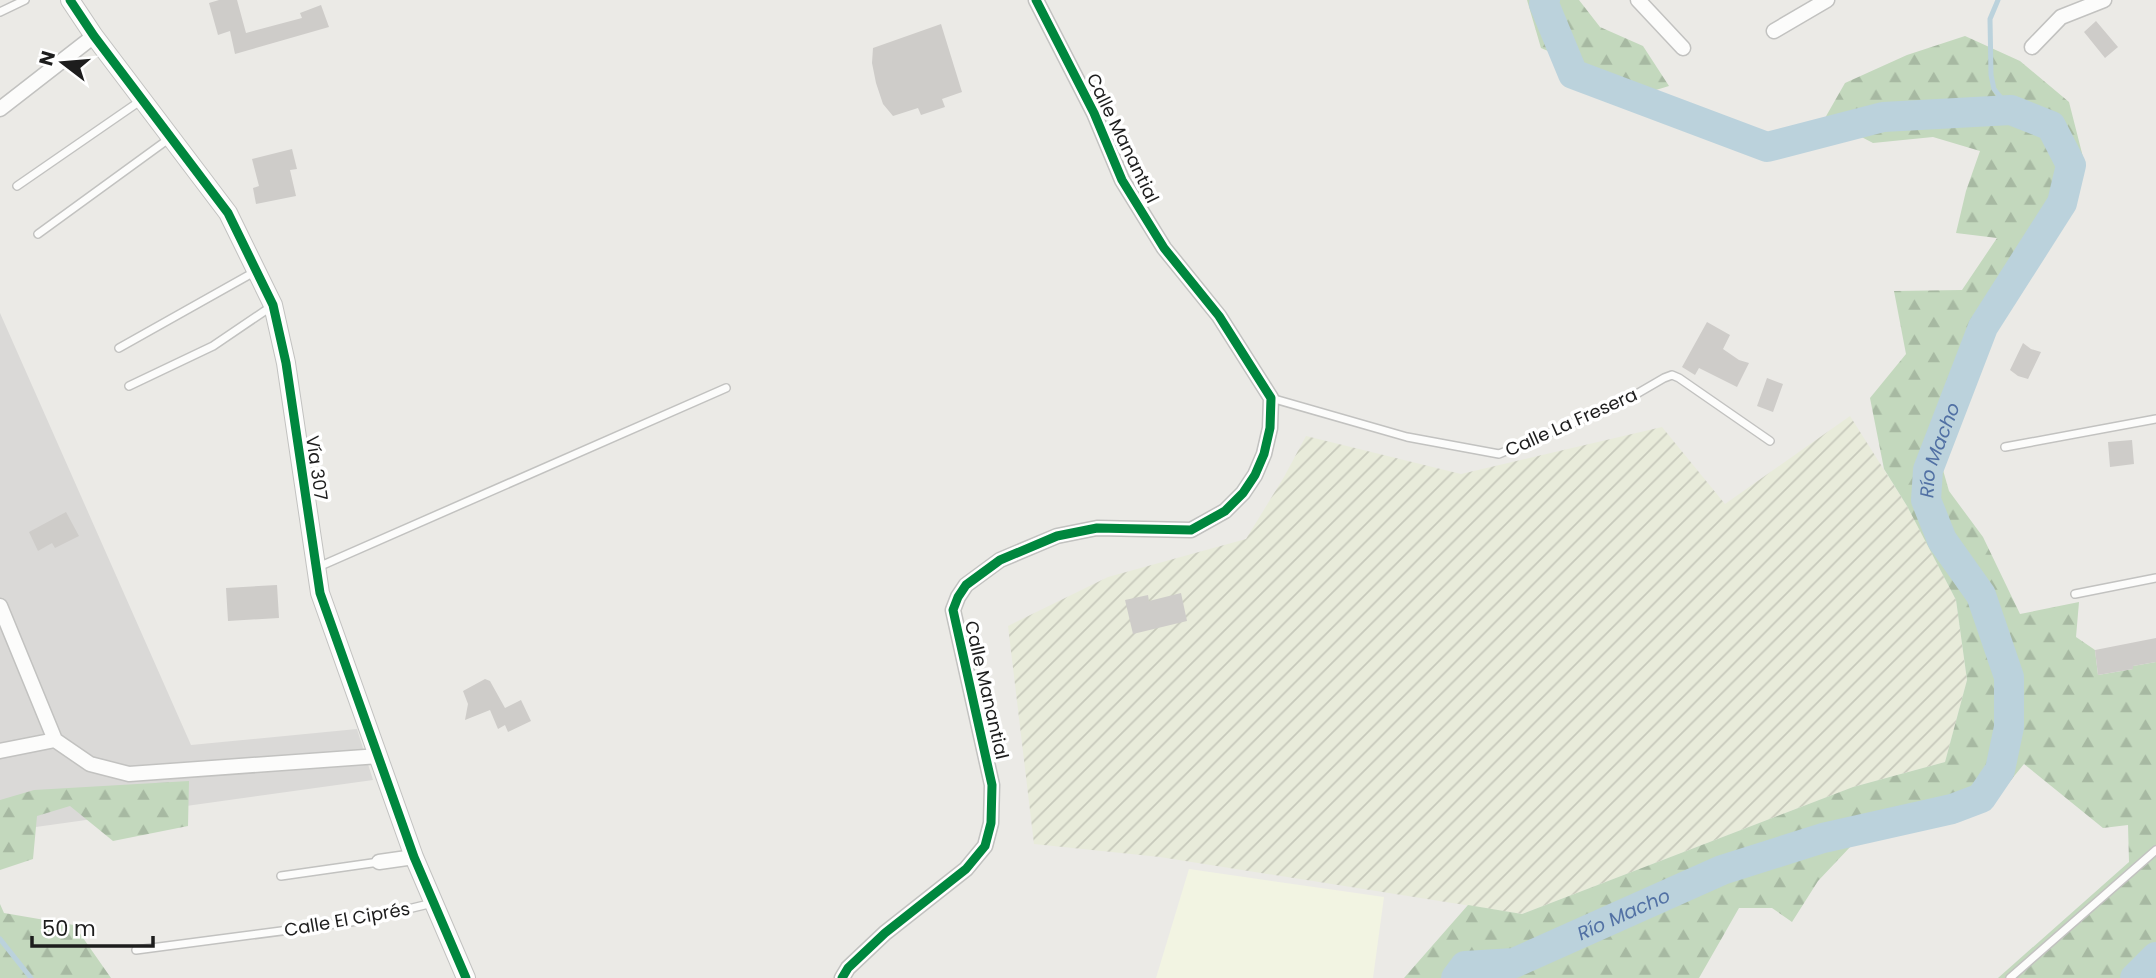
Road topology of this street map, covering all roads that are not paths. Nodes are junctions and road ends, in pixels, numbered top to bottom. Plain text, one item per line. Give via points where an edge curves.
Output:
1 (25, 0) edge
2 (70, 0) edge
3 (1037, 0) edge
4 (1638, 0) edge
5 (1827, 0) edge
6 (2104, 0) edge
7 (0, 12) edge
8 (1774, 31) dead end
9 (94, 36) junction
10 (2032, 47) dead end
11 (1683, 48) dead end
12 (143, 99) junction
13 (0, 110) edge
14 (172, 136) junction
15 (17, 186) dead end
16 (38, 234) dead end
17 (257, 271) junction
18 (273, 305) junction
19 (119, 348) dead end
20 (129, 386) dead end
21 (726, 388) dead end
22 (1271, 398) junction
23 (2156, 419) edge
24 (1770, 441) dead end
25 (2005, 447) dead end
26 (316, 568) junction
27 (2156, 578) edge
28 (2074, 594) dead end
29 (0, 606) edge
30 (55, 740) junction
31 (0, 751) edge
32 (379, 756) junction
33 (2156, 850) edge
34 (414, 857) junction
35 (379, 862) joint
36 (281, 876) dead end
37 (433, 903) junction
38 (136, 950) dead end
39 (466, 978) edge
40 (842, 978) edge
41 (2010, 978) edge

1 - 7 lane
2 - 9 street, Vía 307
3 - 22 street, Calle Manantial via 1122,180 1164,248 1219,316
4 - 11 street
5 - 8 street
6 - 10 street via 2061,17
9 - 12 street, Vía 307
9 - 13 street
12 - 14 street, Vía 307
12 - 15 lane
14 - 16 lane
14 - 17 street, Vía 307 via 228,213
17 - 18 street, Vía 307
17 - 19 lane
18 - 20 lane via 213,346
18 - 26 street, Vía 307
21 - 26 lane
22 - 24 lane, Calle La Fresera via 1407,437 1499,454 1621,403 1672,376
22 - 40 street, Calle Manantial via 1264,454 1243,493 1225,511 1191,530 1097,528 1057,536 1000,560 966,585 953,610 992,785 985,846 966,869 885,933
23 - 25 lane
26 - 32 street, Vía 307 via 328,619
27 - 28 lane
29 - 30 street
30 - 31 street
30 - 32 street via 90,764 129,774
32 - 34 street, Vía 307
33 - 41 lane
34 - 35 street
34 - 37 street, Vía 307
35 - 36 lane
37 - 38 lane, Calle El Ciprés via 358,921
37 - 39 street, Vía 307

